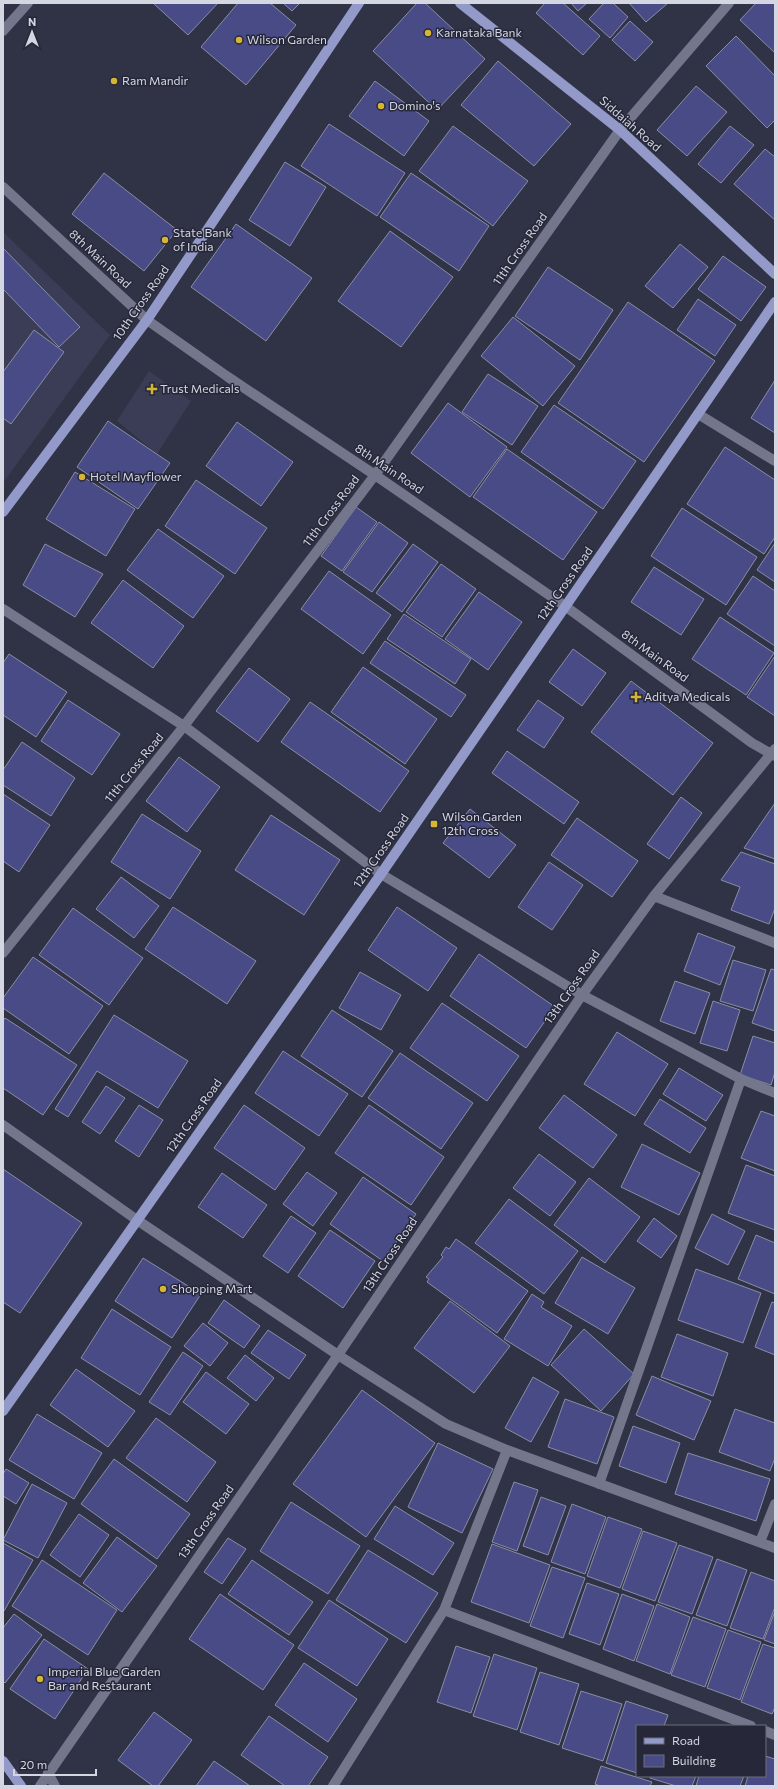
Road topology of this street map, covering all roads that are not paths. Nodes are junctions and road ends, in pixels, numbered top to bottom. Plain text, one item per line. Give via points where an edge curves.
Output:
1 (28, 3) edge
2 (359, 3) edge
3 (460, 3) edge
4 (729, 3) edge
5 (3, 31) edge
6 (620, 130) junction
7 (3, 187) edge
8 (775, 274) edge
9 (775, 302) edge
10 (147, 320) junction
11 (698, 414) junction
12 (775, 461) edge
13 (375, 475) junction
14 (3, 512) edge
15 (565, 606) junction
16 (3, 609) edge
17 (184, 726) junction
18 (774, 753) edge
19 (380, 874) junction
20 (654, 896) junction
21 (775, 943) edge
22 (3, 953) edge
23 (582, 995) junction
24 (741, 1079) junction
25 (775, 1092) edge
26 (3, 1125) edge
27 (137, 1220) junction
28 (338, 1355) junction
29 (3, 1410) edge
30 (507, 1450) junction
31 (599, 1484) junction
32 (775, 1504) edge
33 (760, 1542) junction
34 (775, 1548) edge
35 (444, 1610) junction
36 (749, 1725) edge
37 (3, 1761) edge
38 (48, 1773) junction
39 (21, 1786) edge
40 (40, 1786) edge
41 (55, 1786) edge
42 (334, 1786) edge

1 - 5 street
2 - 10 main road, 10th Cross Road
3 - 6 main road, Siddaiah Road
4 - 6 street, 11th Cross Road
6 - 8 main road, Siddaiah Road
6 - 13 street, 11th Cross Road
7 - 10 street, 8th Main Road
9 - 11 main road, 12th Cross Road
10 - 13 street, 8th Main Road
10 - 14 main road, 10th Cross Road
11 - 12 street
11 - 15 main road, 12th Cross Road
13 - 15 street, 8th Main Road
13 - 17 street, 11th Cross Road
15 - 18 street, 8th Main Road via 752,743
15 - 19 main road, 12th Cross Road
16 - 17 street
17 - 19 street
17 - 22 street, 11th Cross Road
18 - 20 street, 13th Cross Road
19 - 23 street
19 - 27 main road, 12th Cross Road
20 - 21 street
20 - 23 street, 13th Cross Road
23 - 24 street
23 - 28 street, 13th Cross Road
24 - 25 street
24 - 31 street
26 - 27 street
27 - 28 street
27 - 29 main road, 12th Cross Road
28 - 30 street via 446,1424
28 - 38 street, 13th Cross Road
30 - 31 street
30 - 35 street
31 - 33 street
32 - 33 street
33 - 34 street
35 - 36 street
35 - 42 street
37 - 39 main road
38 - 40 street, 13th Cross Road
38 - 41 street

